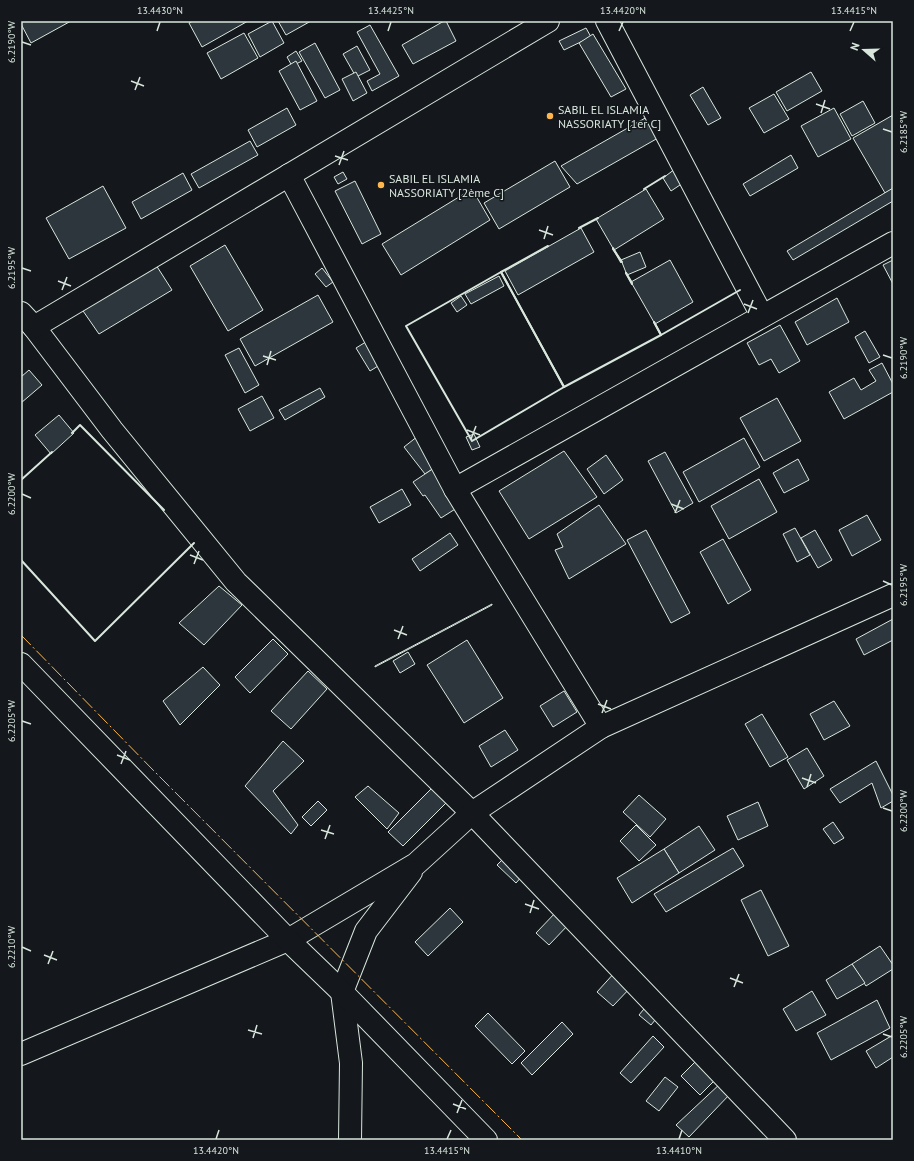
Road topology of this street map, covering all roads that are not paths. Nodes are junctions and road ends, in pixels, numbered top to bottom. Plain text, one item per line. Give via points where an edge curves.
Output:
1 (548, 21) edge
2 (607, 21) edge
3 (289, 175) junction
4 (893, 243) edge
5 (762, 316) junction
6 (28, 320) edge
7 (455, 489) junction
8 (893, 596) edge
9 (21, 664) edge
10 (601, 727) junction
11 (472, 813) junction
12 (416, 864) junction
13 (288, 940) junction
14 (342, 992) junction
15 (21, 1054) edge
16 (350, 1140) edge
17 (486, 1140) edge
18 (785, 1140) edge

1 - 3 street
2 - 5 street
3 - 6 street
3 - 7 street
4 - 5 street
5 - 7 street
6 - 11 street via 112,430 236,582
7 - 10 street
8 - 10 street
9 - 13 street
10 - 11 street
11 - 12 street
11 - 18 street
12 - 13 street
12 - 14 street via 366,931
13 - 14 street
13 - 15 street
14 - 16 street via 351,1063
14 - 17 street

